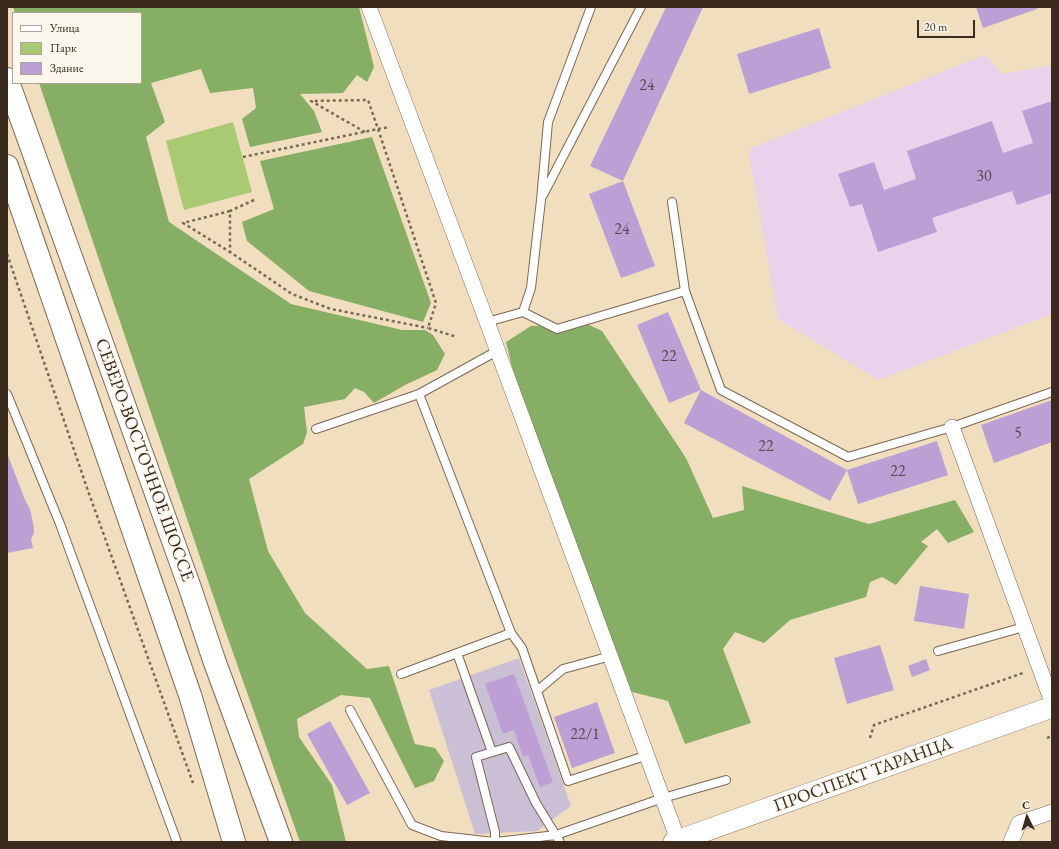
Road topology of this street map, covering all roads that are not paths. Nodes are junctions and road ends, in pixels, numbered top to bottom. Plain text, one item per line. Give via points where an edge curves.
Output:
1 (369, 7) edge
2 (590, 7) edge
3 (641, 7) edge
4 (7, 79) edge
5 (7, 166) edge
6 (541, 200) junction
7 (672, 202) dead end
8 (685, 291) junction
9 (523, 312) junction
10 (487, 322) junction
11 (497, 351) junction
12 (1052, 392) edge
13 (7, 394) edge
14 (419, 394) junction
15 (952, 427) junction
16 (316, 428) dead end
17 (1024, 627) junction
18 (511, 633) junction
19 (938, 651) dead end
20 (457, 653) junction
21 (611, 656) junction
22 (401, 674) dead end
23 (536, 691) junction
24 (1052, 702) edge
25 (1052, 707) edge
26 (350, 710) dead end
27 (492, 752) junction
28 (648, 756) junction
29 (726, 780) dead end
30 (663, 798) junction
31 (1052, 812) edge
32 (558, 839) edge
33 (677, 841) edge
34 (177, 842) edge
35 (234, 842) edge
36 (281, 842) edge
37 (495, 842) edge
38 (1011, 842) edge

1 - 10 street
2 - 6 lane via 548,122
3 - 6 lane
4 - 36 main road, СЕВЕРО-ВОСТОЧНОЕ ШОССЕ
5 - 35 main road, СЕВЕРО-ВОСТОЧНОЕ ШОССЕ via 190,695
6 - 9 lane via 531,288
7 - 8 lane
8 - 9 lane via 557,329
8 - 15 lane via 721,390 848,457
9 - 10 lane
10 - 11 street
11 - 14 lane
11 - 21 street
12 - 15 lane
13 - 34 lane via 60,524
14 - 16 lane
14 - 18 lane
15 - 17 street
17 - 19 lane
17 - 24 street
18 - 20 lane
18 - 23 lane via 522,648
20 - 22 lane
20 - 27 lane
21 - 23 lane via 563,669
21 - 28 street
23 - 28 lane via 568,781
25 - 33 main road, ПРОСПЕКТ ТАРАНЦА
26 - 37 lane via 412,825 441,836
27 - 32 lane via 509,747 536,803
27 - 37 lane via 476,757 495,832
28 - 30 street
29 - 30 lane
30 - 32 lane
30 - 33 street
31 - 38 street via 1019,823
32 - 37 lane

